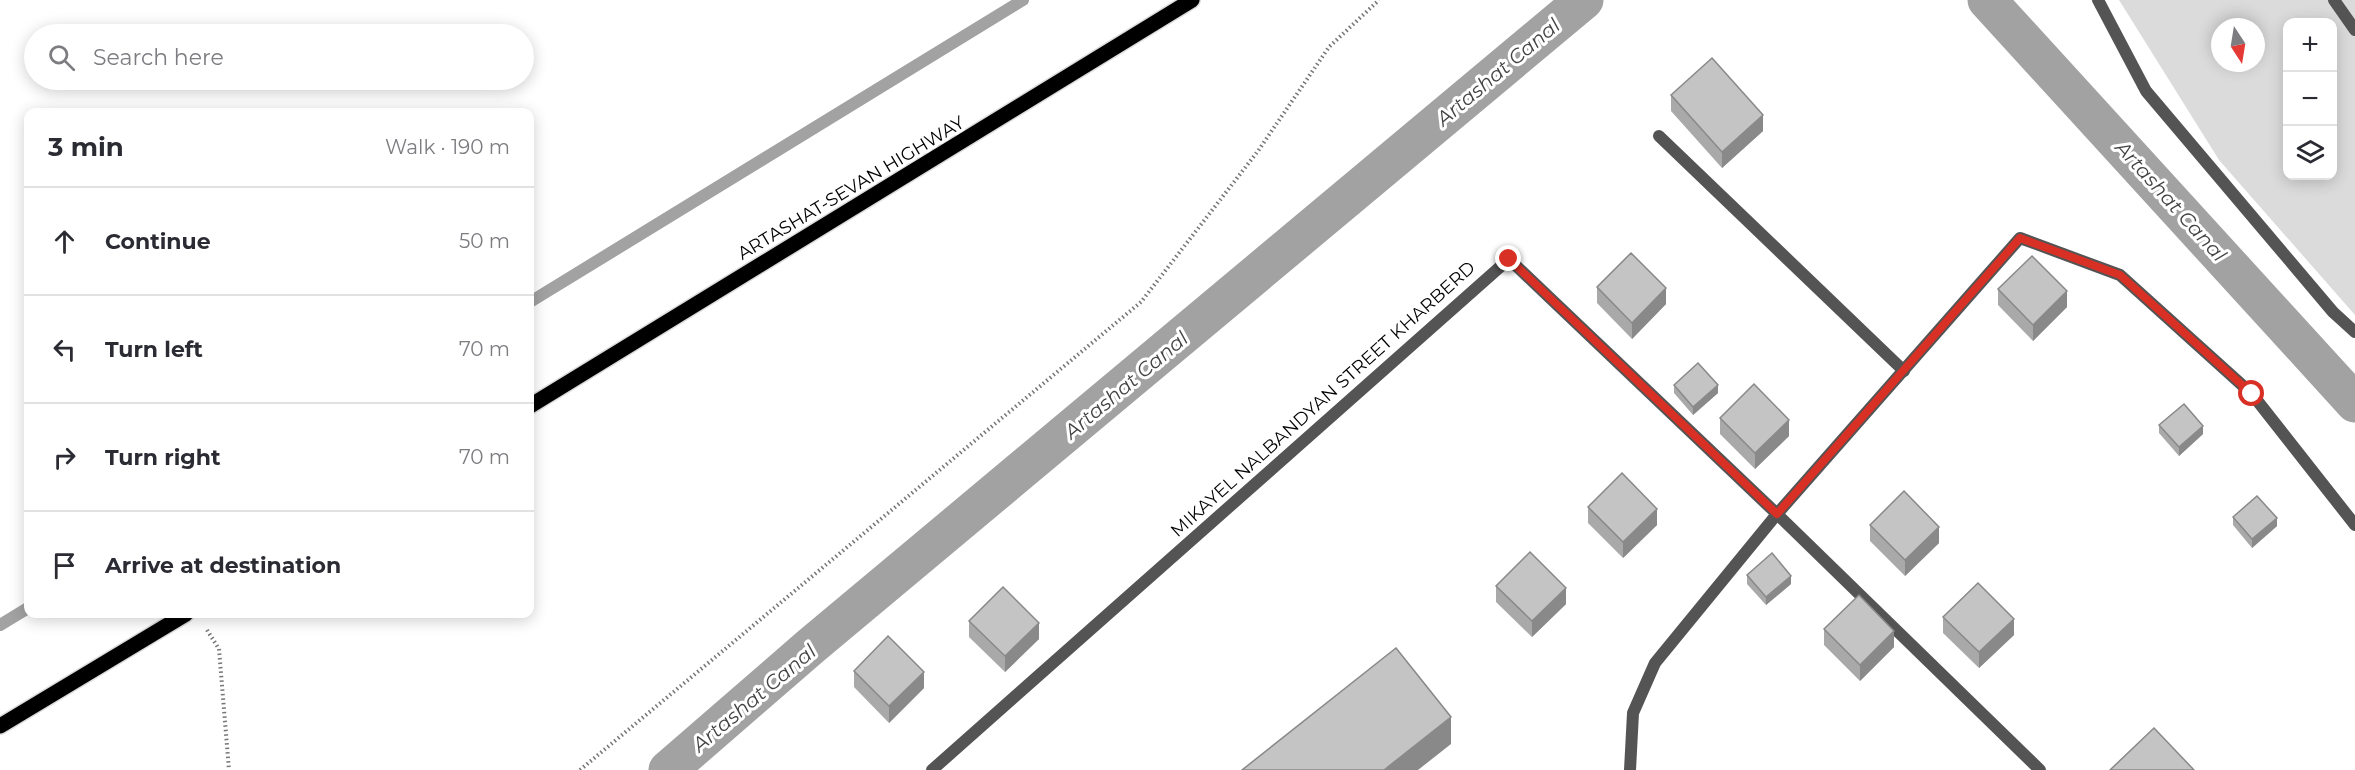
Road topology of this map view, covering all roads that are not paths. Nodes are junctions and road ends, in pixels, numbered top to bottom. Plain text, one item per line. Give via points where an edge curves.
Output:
1 (1192, 0) edge
2 (2098, 0) edge
3 (2334, 0) edge
4 (2355, 30) edge
5 (1659, 136) dead end
6 (2355, 332) edge
7 (1904, 370) junction
8 (534, 404) edge
9 (1777, 514) junction
10 (2355, 525) edge
11 (179, 618) edge
12 (0, 726) edge
13 (933, 770) edge
14 (1630, 770) edge
15 (2040, 770) edge

1 - 8 main road, ARTASHAT-SEVAN HIGHWAY
2 - 6 street via 2146,90 2333,312
3 - 4 street
5 - 7 street
7 - 9 street
7 - 10 street via 2020,238 2120,275 2252,394
9 - 13 street, MIKAYEL NALBANDYAN STREET KHARBERD via 1509,259
9 - 14 street via 1655,663 1633,713
9 - 15 street, MIKAYEL NALBANDYAN STREET KHARBERD
11 - 12 main road

